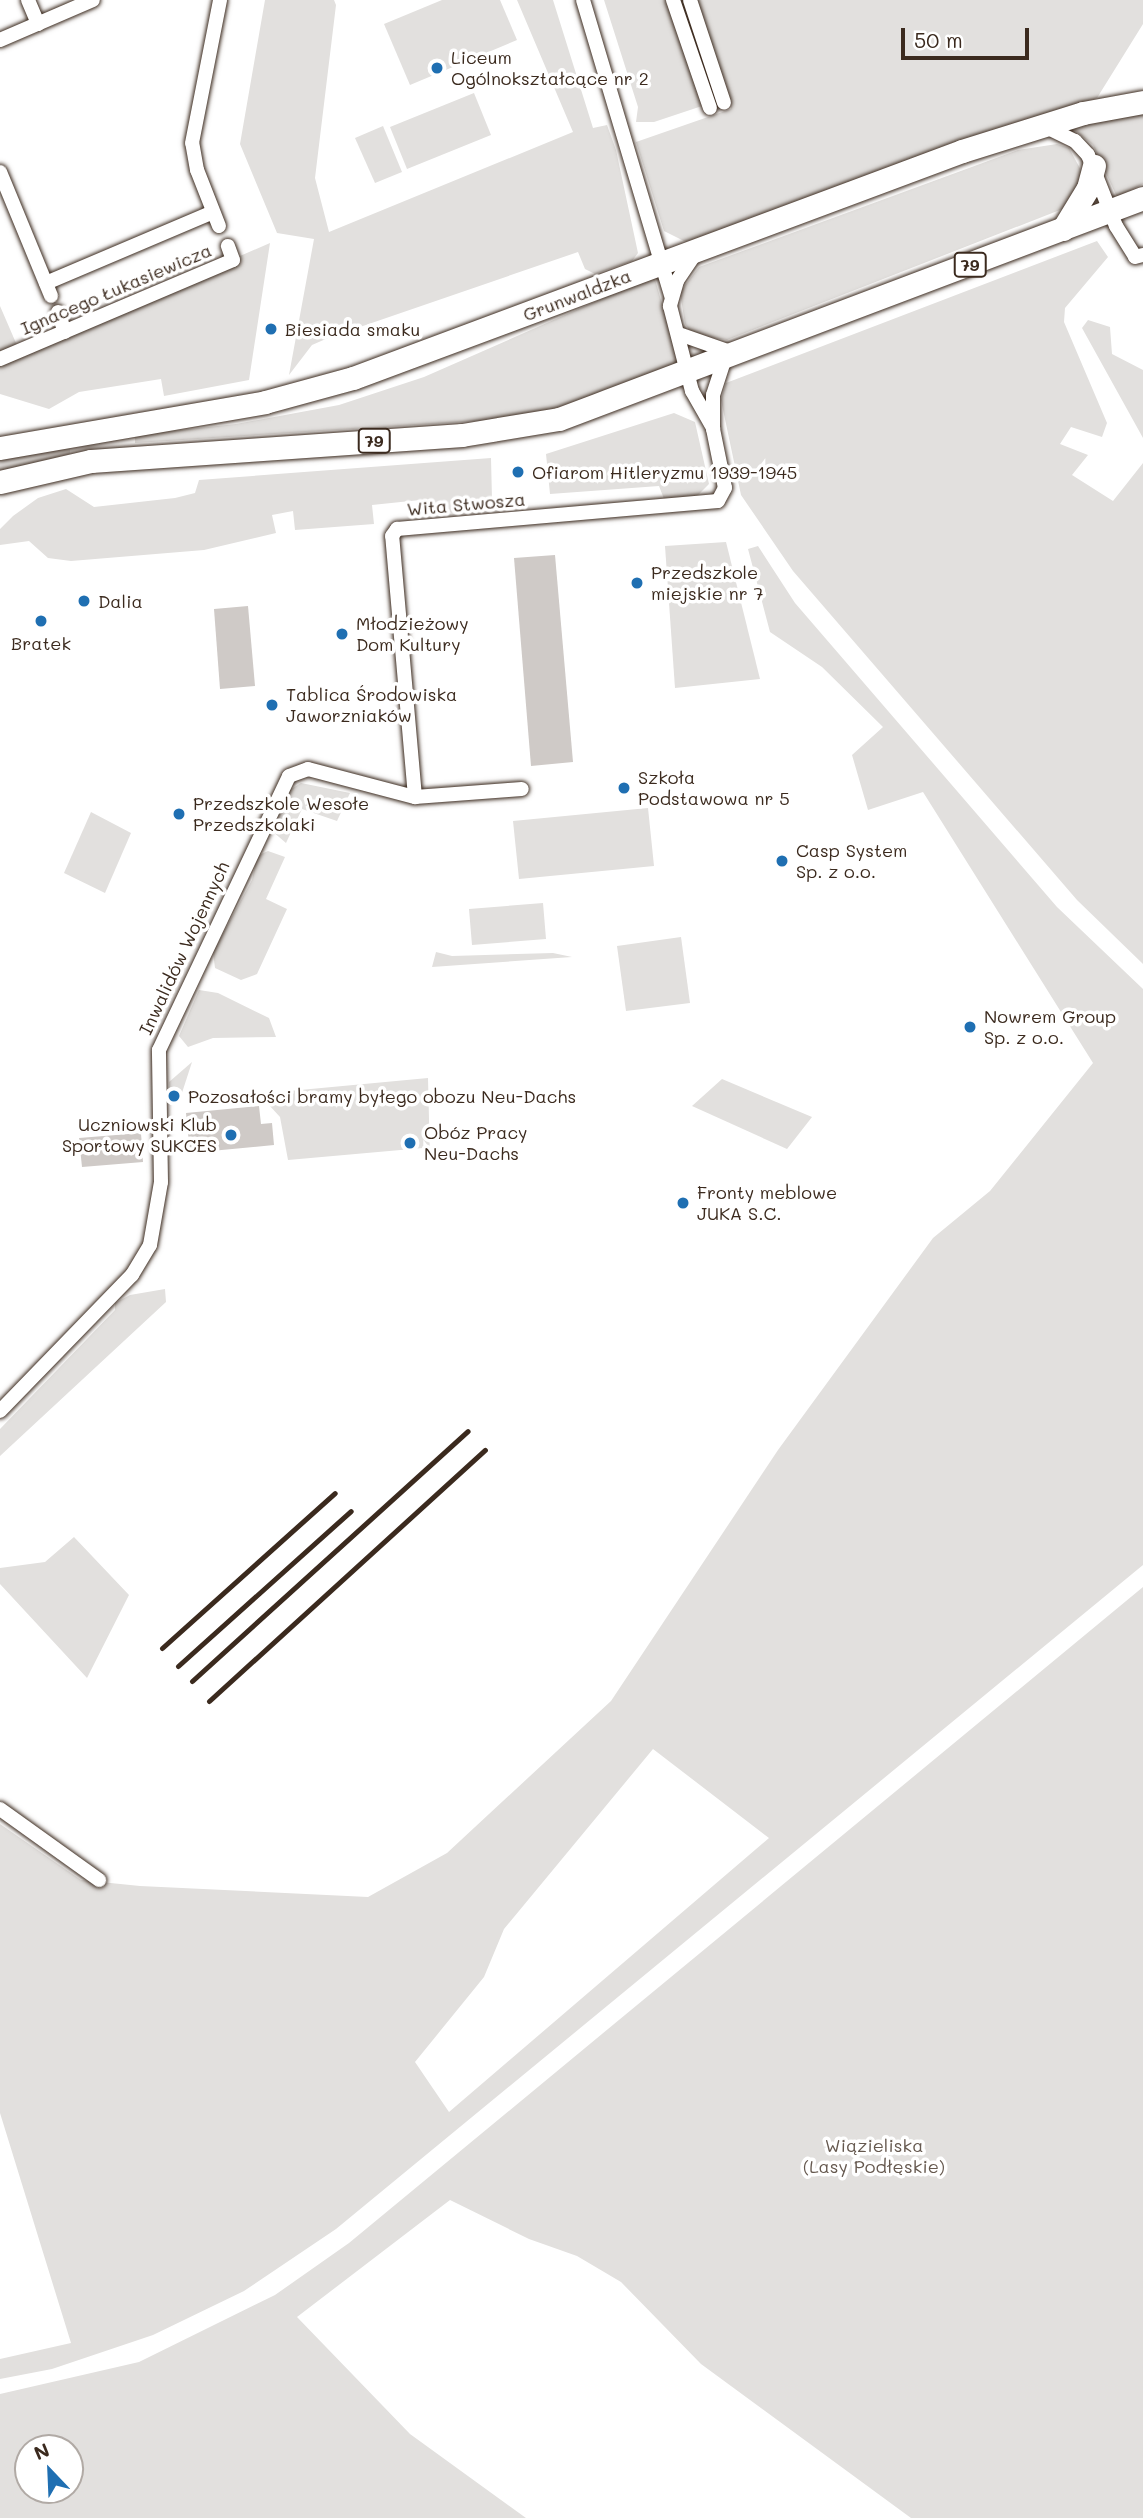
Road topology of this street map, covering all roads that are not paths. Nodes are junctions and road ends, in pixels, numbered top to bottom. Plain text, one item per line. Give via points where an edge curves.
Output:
1 (28, 0) edge
2 (93, 0) edge
3 (220, 0) edge
4 (583, 0) edge
5 (673, 0) edge
6 (690, 0) edge
7 (38, 24) junction
8 (0, 40) edge
9 (1143, 102) edge
10 (1041, 125) junction
11 (1094, 166) junction
12 (0, 172) edge
13 (1143, 198) edge
14 (1111, 210) junction
15 (1063, 229) junction
16 (228, 246) dead end
17 (699, 248) junction
18 (1143, 255) edge
19 (661, 262) junction
20 (671, 296) junction
21 (58, 312) dead end
22 (65, 331) junction
23 (679, 334) junction
24 (730, 357) junction
25 (0, 359) edge
26 (688, 373) junction
27 (713, 429) junction
28 (0, 448) edge
29 (0, 482) edge
30 (522, 789) dead end
31 (415, 797) junction
32 (0, 1411) edge
33 (0, 1809) edge
34 (99, 1880) dead end

1 - 7 street
2 - 7 street
3 - 12 street via 192,143 216,219 49,290
4 - 19 street
5 - 6 street via 717,105
7 - 8 street
9 - 10 main road, Grunwaldzka
10 - 11 street via 1075,141
10 - 17 main road, Grunwaldzka
11 - 14 street
11 - 15 main road via 1088,188
13 - 14 main road, 79
14 - 15 main road, 79
14 - 18 street via 1135,257
15 - 24 main road, 79
16 - 22 street, Ignacego Łukasiewicza via 233,260
17 - 19 main road, Grunwaldzka
17 - 20 street
19 - 20 street
19 - 28 main road, Grunwaldzka via 415,357 308,391
20 - 23 street
21 - 22 street
22 - 25 street, Ignacego Łukasiewicza
23 - 24 street
23 - 26 street
24 - 26 main road, 79
24 - 27 street via 715,387
26 - 27 street
26 - 29 main road, 79 via 579,413 512,428 92,461
27 - 31 street, Wita Stwosza via 725,488 722,498 702,505 397,529 392,536
30 - 31 street, Inwalidów Wojennych
31 - 32 street, Inwalidów Wojennych via 308,769 298,769 280,786 159,1050 161,1182 150,1245 132,1275
33 - 34 street

